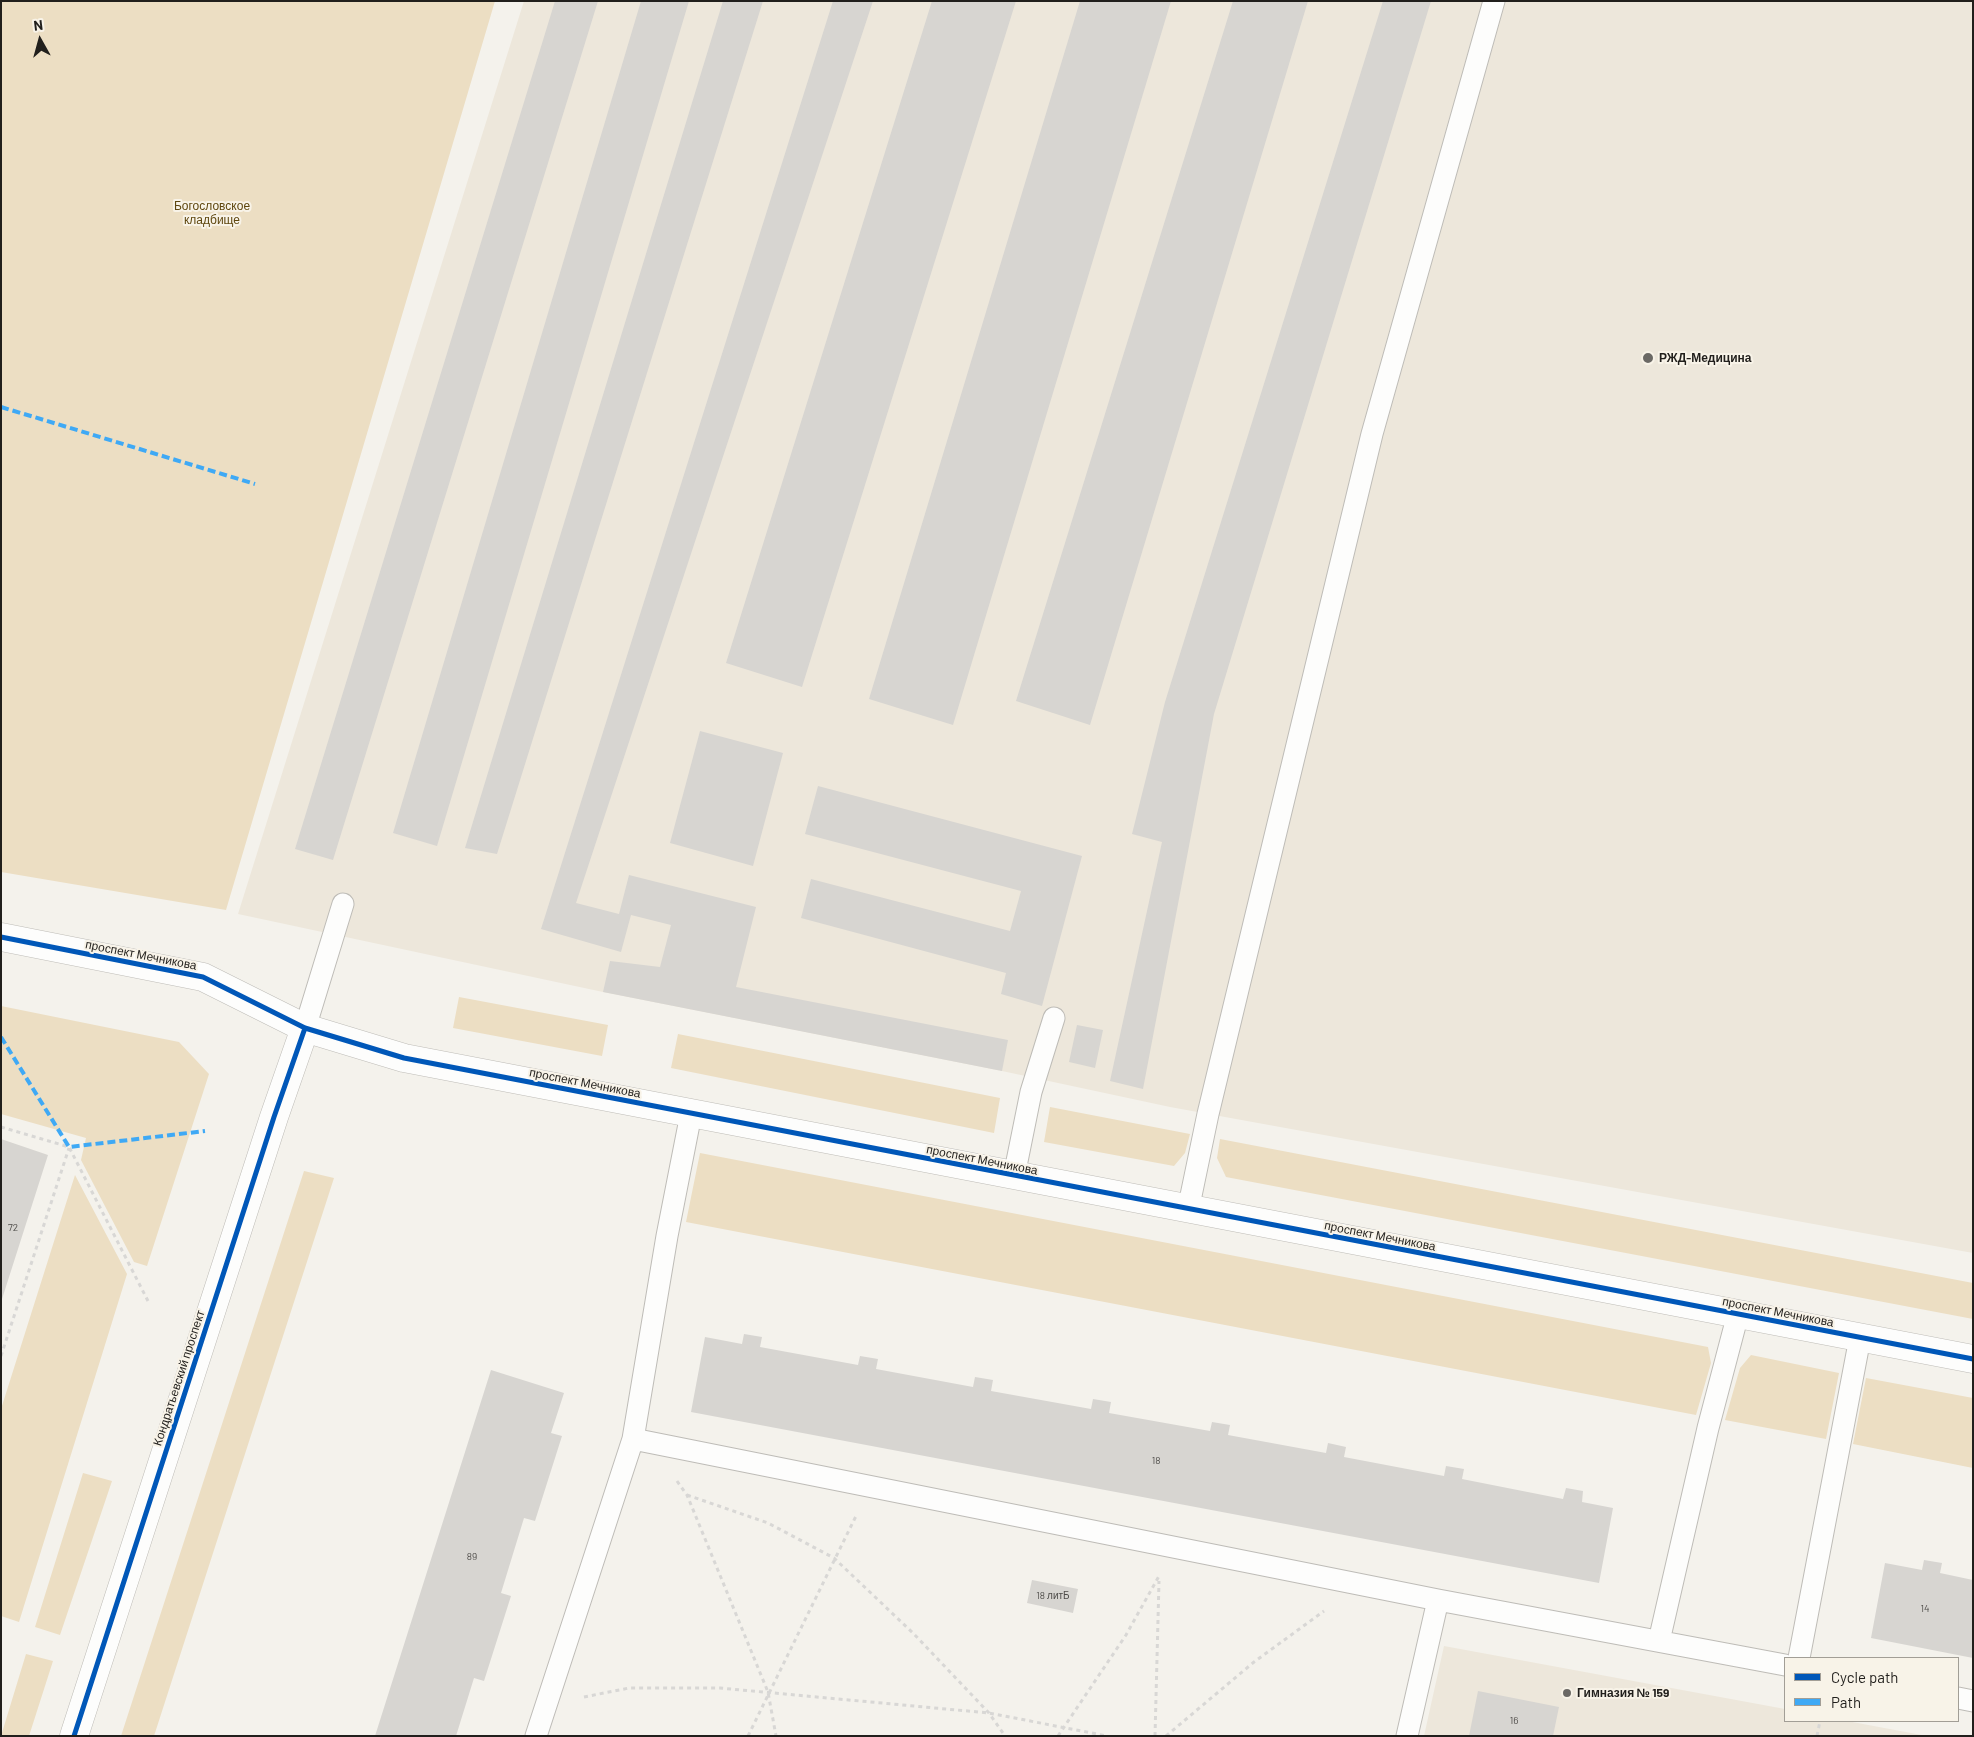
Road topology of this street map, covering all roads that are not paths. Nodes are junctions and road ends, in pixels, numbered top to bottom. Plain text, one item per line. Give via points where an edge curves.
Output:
1 (1494, 1) edge
2 (342, 904) dead end
3 (1, 937) edge
4 (1054, 1018) dead end
5 (306, 1028) junction
6 (691, 1114) junction
7 (1014, 1176) junction
8 (1188, 1210) junction
9 (1738, 1314) junction
10 (1860, 1338) junction
11 (1973, 1359) edge
12 (642, 1440) junction
13 (1438, 1600) junction
14 (1658, 1641) junction
15 (1799, 1657) edge
16 (1784, 1665) edge
17 (1959, 1698) edge
18 (1973, 1701) edge
19 (74, 1736) edge
20 (536, 1736) edge
21 (1407, 1736) edge

1 - 8 lane via 1372,434
2 - 5 lane
3 - 5 street, проспект Мечникова via 203,977
4 - 7 lane via 1031,1092
5 - 6 street, проспект Мечникова via 404,1058
5 - 19 street, Кондратьевский проспект
6 - 7 street, проспект Мечникова
6 - 12 lane via 666,1236
7 - 8 street, проспект Мечникова
8 - 9 street, проспект Мечникова
9 - 10 street, проспект Мечникова
9 - 14 lane
10 - 11 street, проспект Мечникова
10 - 15 lane
12 - 13 lane
12 - 20 lane
13 - 14 lane
13 - 21 lane
14 - 16 lane
17 - 18 lane

